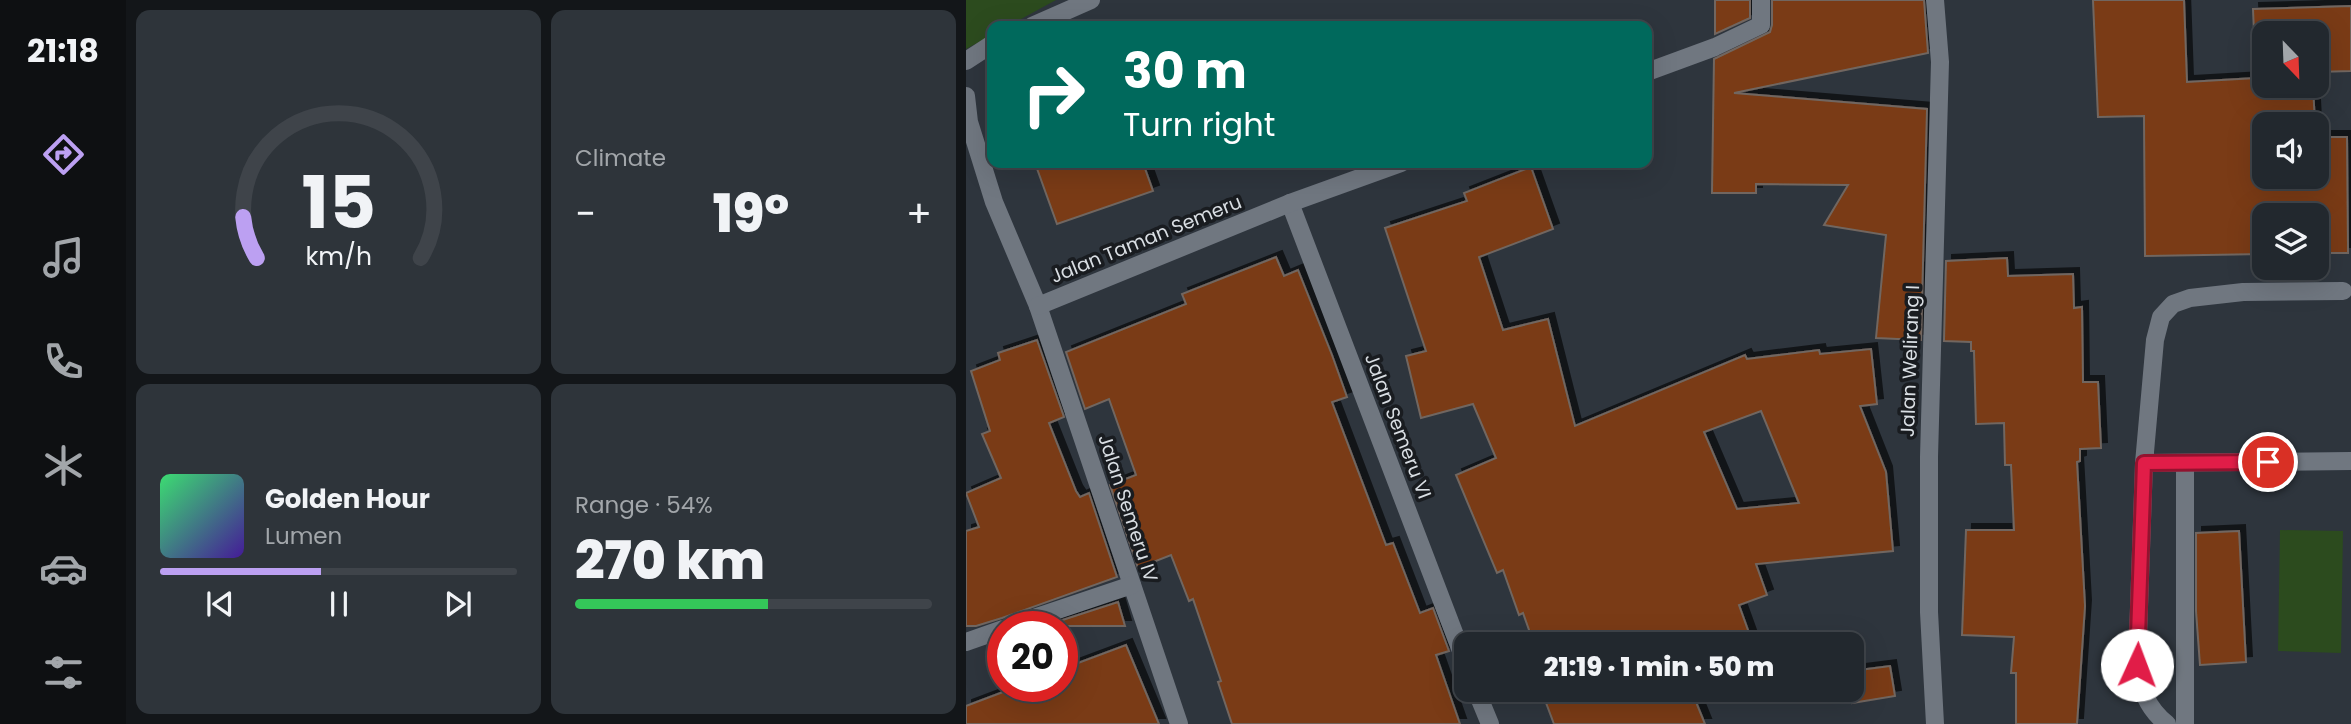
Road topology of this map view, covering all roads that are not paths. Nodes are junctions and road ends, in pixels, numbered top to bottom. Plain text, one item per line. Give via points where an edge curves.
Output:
1 (1090, 0) edge
2 (1761, 0) edge
3 (1935, 0) edge
4 (1043, 21) edge
5 (987, 47) edge
6 (966, 61) edge
7 (1652, 70) edge
8 (966, 96) edge
9 (1387, 168) edge
10 (1290, 203) junction
11 (2343, 291) dead end
12 (1038, 306) junction
13 (2351, 461) edge
14 (2144, 463) junction
15 (2185, 463) junction
16 (1132, 585) junction
17 (1055, 611) edge
18 (1454, 633) edge
19 (987, 635) edge
20 (966, 642) edge
21 (1481, 702) edge
22 (1180, 724) edge
23 (1490, 724) edge
24 (1934, 724) edge
25 (2167, 724) edge
26 (2185, 724) edge

1 - 4 street
2 - 7 street via 1761,25
3 - 24 street, Jalan Welirang I via 1940,62 1928,457
5 - 6 street
8 - 12 street, Jalan Taman Semeru via 969,122 993,202
9 - 10 street, Jalan Taman Semeru
10 - 12 street, Jalan Taman Semeru
10 - 18 street, Jalan Semeru VI
11 - 14 street via 2243,292 2173,304 2161,317 2155,340
12 - 16 street, Jalan Semeru IV
13 - 15 street
14 - 15 street
14 - 25 street via 2137,665 2142,690 2154,713
15 - 26 street
16 - 17 street
16 - 22 street, Jalan Semeru IV
19 - 20 street
21 - 23 street

